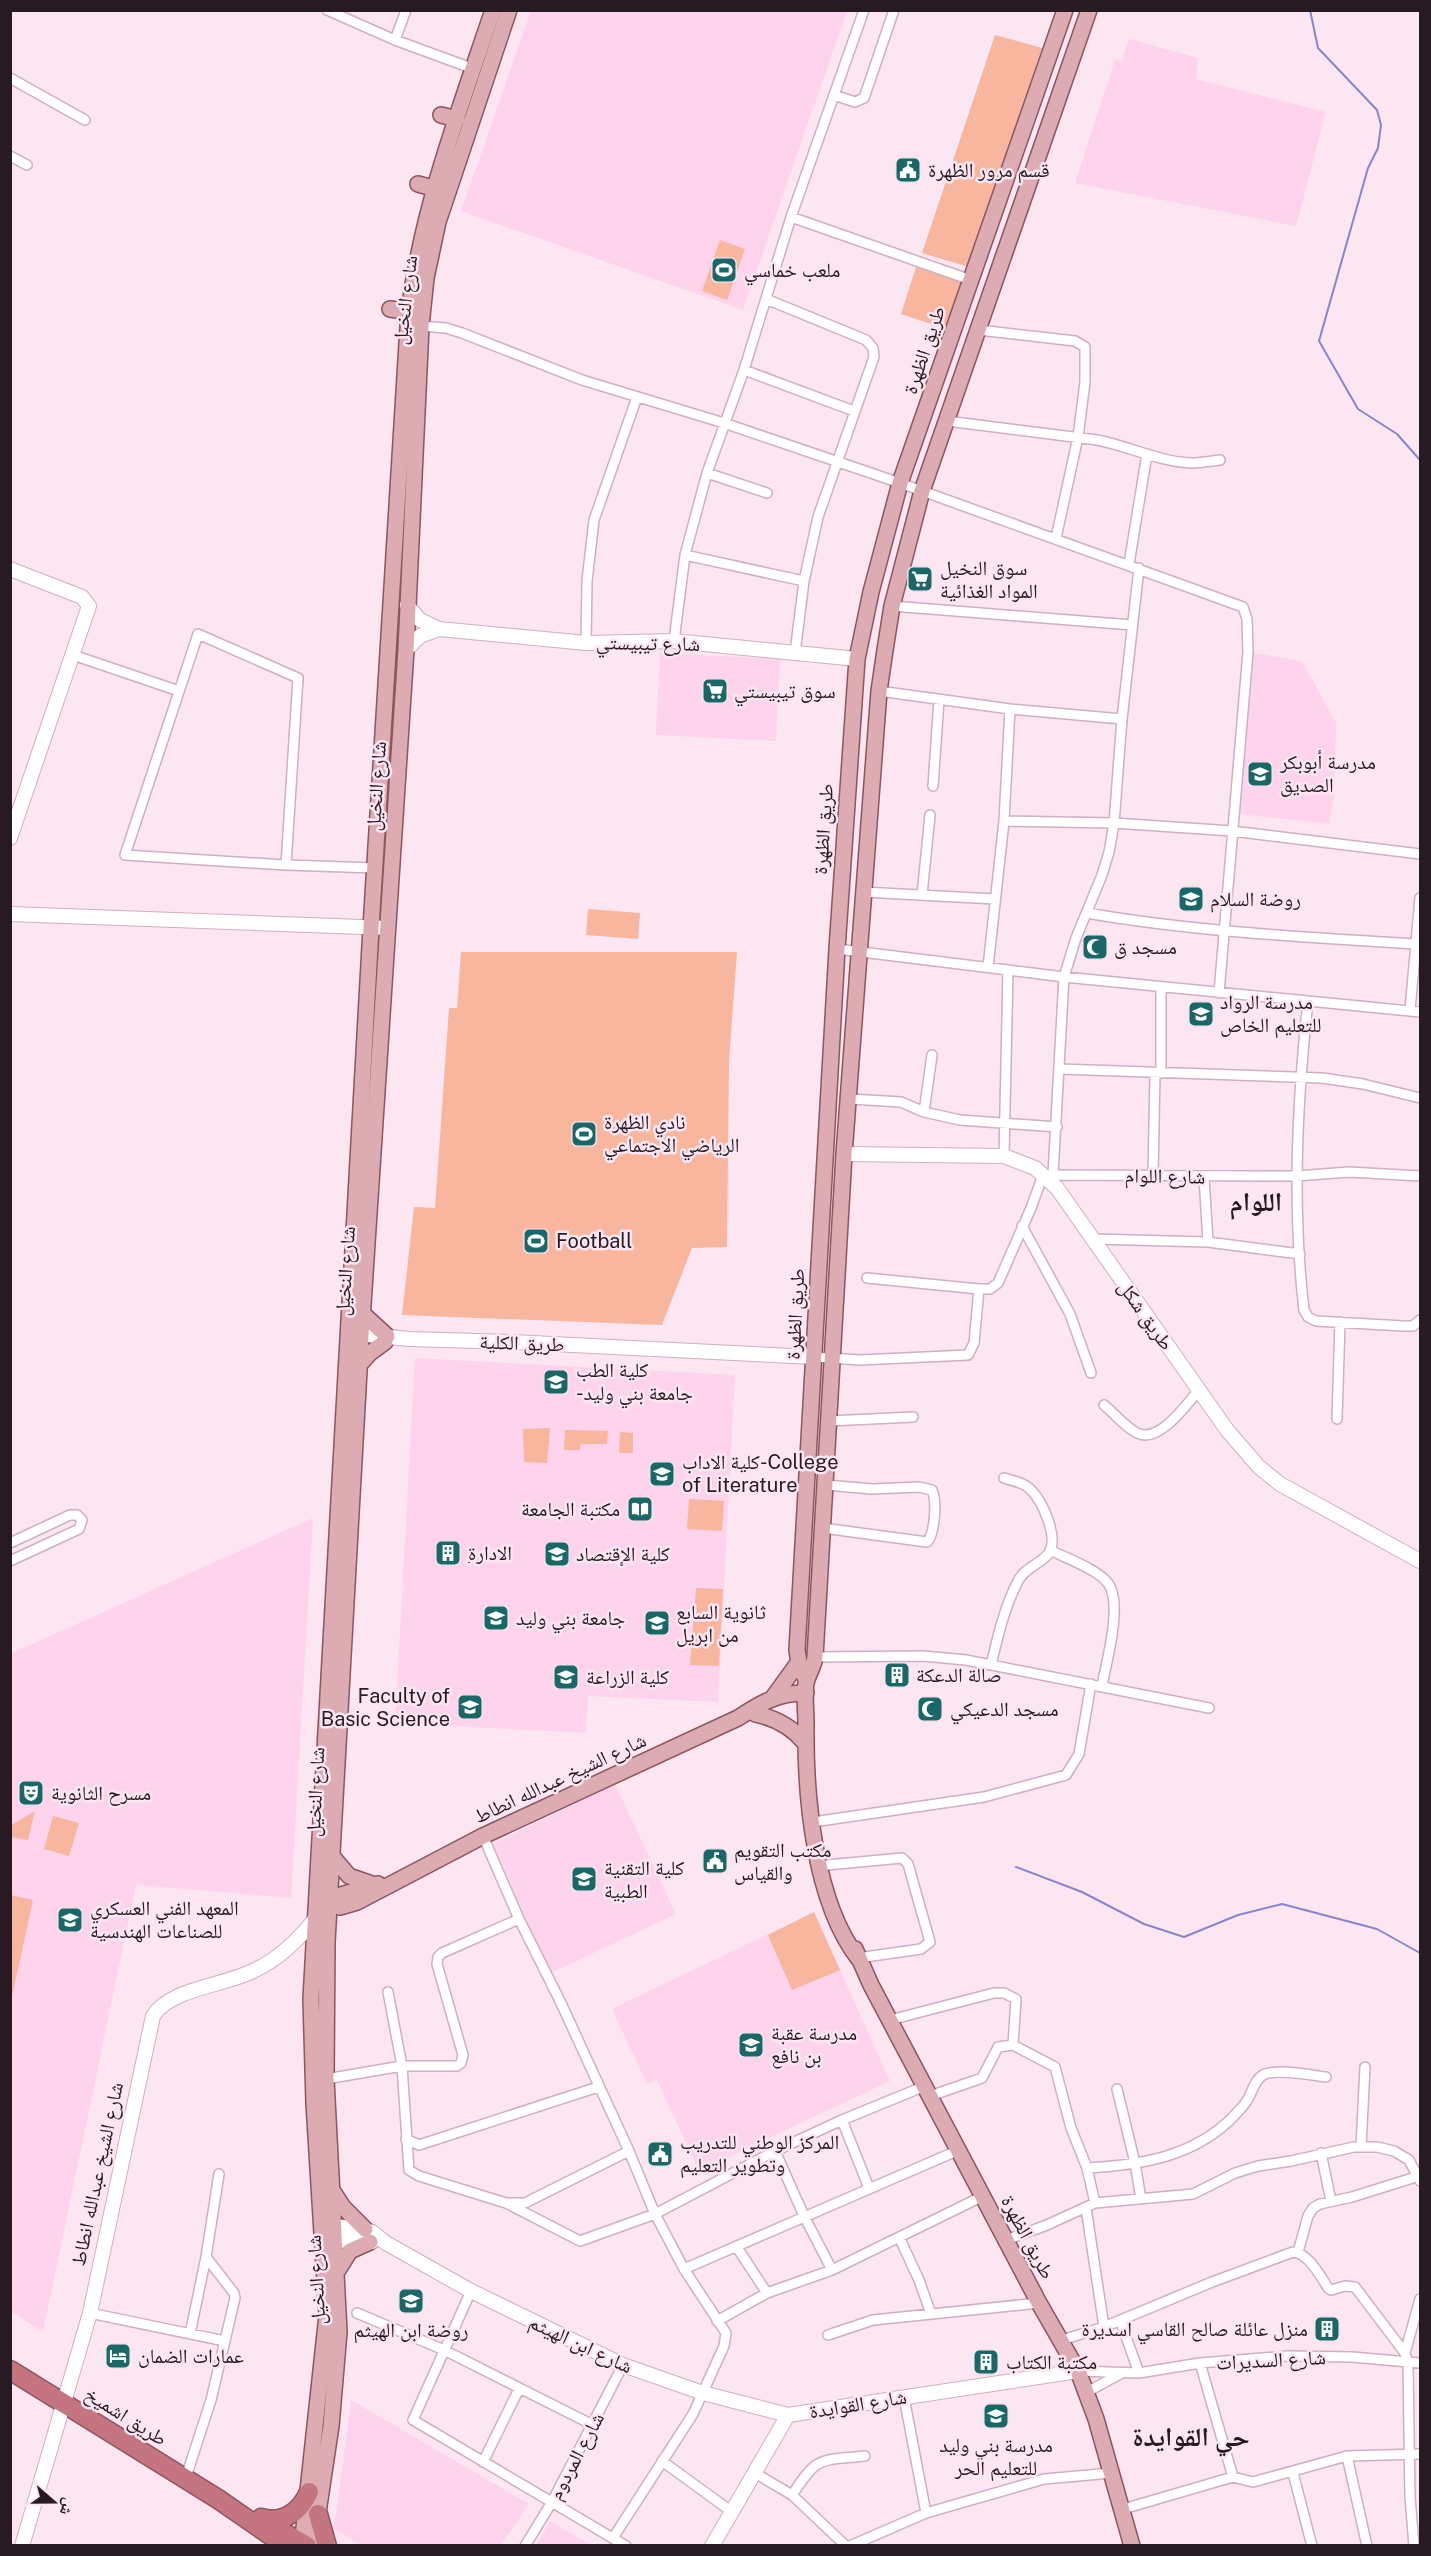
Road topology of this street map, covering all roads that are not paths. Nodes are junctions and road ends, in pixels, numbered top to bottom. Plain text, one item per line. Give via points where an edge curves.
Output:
1 (327, 10) edge
2 (406, 10) edge
3 (493, 10) edge
4 (509, 10) edge
5 (864, 10) edge
6 (894, 10) edge
7 (1065, 10) edge
8 (1089, 10) edge
9 (395, 40) junction
10 (474, 69) junction
11 (10, 78) edge
12 (834, 95) junction
13 (441, 115) dead end
14 (457, 119) junction
15 (85, 120) dead end
16 (10, 156) edge
17 (27, 165) dead end
18 (418, 184) dead end
19 (433, 188) junction
20 (791, 217) junction
21 (971, 280) junction
22 (766, 299) junction
23 (390, 309) dead end
24 (417, 317) junction
25 (979, 330) junction
26 (744, 370) junction
27 (637, 397) junction
28 (854, 411) junction
29 (947, 421) junction
30 (724, 423) junction
31 (1078, 437) junction
32 (1147, 454) junction
33 (1220, 460) dead end
34 (836, 462) junction
35 (707, 473) junction
36 (900, 483) junction
37 (922, 491) junction
38 (767, 493) dead end
39 (1056, 538) junction
40 (402, 547) junction
41 (685, 555) junction
42 (1134, 566) junction
43 (10, 569) edge
44 (804, 581) junction
45 (407, 605) junction
46 (892, 606) junction
47 (1132, 626) junction
48 (439, 629) junction
49 (674, 641) junction
50 (586, 642) junction
51 (406, 650) junction
52 (795, 653) junction
53 (73, 655) junction
54 (857, 659) junction
55 (179, 691) junction
56 (879, 691) junction
57 (939, 700) junction
58 (1010, 709) junction
59 (1122, 719) junction
60 (933, 786) dead end
61 (930, 815) dead end
62 (1004, 821) junction
63 (1114, 824) junction
64 (1232, 831) junction
65 (10, 838) edge
66 (1420, 854) edge
67 (286, 865) junction
68 (375, 868) junction
69 (864, 892) junction
70 (922, 895) junction
71 (1420, 898) edge
72 (995, 899) junction
73 (1087, 913) junction
74 (10, 914) edge
75 (371, 928) junction
76 (388, 928) junction
77 (1223, 932) junction
78 (1416, 944) junction
79 (837, 949) junction
80 (859, 950) junction
81 (988, 967) junction
82 (1008, 970) junction
83 (1064, 977) junction
84 (1161, 988) junction
85 (1219, 993) junction
86 (1308, 1001) junction
87 (1410, 1010) junction
88 (1420, 1012) edge
89 (932, 1055) dead end
90 (1060, 1069) junction
91 (1158, 1073) junction
92 (1299, 1078) junction
93 (1420, 1098) edge
94 (849, 1099) junction
95 (924, 1112) junction
96 (1005, 1122) junction
97 (1056, 1127) junction
98 (844, 1154) junction
99 (1004, 1156) junction
100 (1048, 1175) junction
101 (1153, 1176) junction
102 (1296, 1176) junction
103 (1420, 1176) edge
104 (1204, 1177) junction
105 (1022, 1226) junction
106 (1093, 1239) junction
107 (1208, 1242) junction
108 (1300, 1254) junction
109 (867, 1278) dead end
110 (979, 1288) junction
111 (363, 1314) junction
112 (1420, 1320) edge
113 (1340, 1323) junction
114 (357, 1338) junction
115 (386, 1339) junction
116 (814, 1357) junction
117 (833, 1359) junction
118 (360, 1364) junction
119 (1091, 1373) dead end
120 (1200, 1390) junction
121 (1104, 1405) dead end
122 (912, 1417) dead end
123 (1337, 1419) dead end
124 (829, 1421) junction
125 (1004, 1478) dead end
126 (826, 1485) junction
127 (823, 1528) junction
128 (10, 1543) edge
129 (1050, 1550) junction
130 (10, 1561) edge
131 (1420, 1561) edge
132 (815, 1657) junction
133 (798, 1663) junction
134 (991, 1665) junction
135 (1091, 1684) junction
136 (806, 1686) junction
137 (1102, 1686) junction
138 (772, 1699) junction
139 (1209, 1708) dead end
140 (755, 1714) junction
141 (738, 1718) junction
142 (805, 1743) junction
143 (814, 1827) junction
144 (483, 1836) junction
145 (332, 1856) junction
146 (827, 1865) junction
147 (401, 1878) junction
148 (375, 1885) junction
149 (323, 1900) junction
150 (351, 1905) junction
151 (316, 1918) junction
152 (519, 1919) junction
153 (327, 1942) junction
154 (858, 1958) junction
155 (388, 1992) dead end
156 (890, 2020) junction
157 (1013, 2045) junction
158 (402, 2066) junction
159 (1365, 2067) dead end
160 (1326, 2077) dead end
161 (326, 2079) junction
162 (598, 2087) junction
163 (1117, 2090) dead end
164 (928, 2091) junction
165 (842, 2120) junction
166 (406, 2139) junction
167 (1361, 2147) junction
168 (959, 2150) junction
169 (629, 2151) junction
170 (775, 2151) junction
171 (1321, 2153) junction
172 (1135, 2163) junction
173 (1087, 2168) junction
174 (219, 2174) dead end
175 (1420, 2179) edge
176 (868, 2188) junction
177 (332, 2191) junction
178 (983, 2196) junction
179 (1141, 2199) junction
180 (1331, 2201) junction
181 (507, 2203) junction
182 (1095, 2203) junction
183 (1086, 2208) junction
184 (655, 2214) junction
185 (804, 2216) junction
186 (329, 2233) junction
187 (374, 2238) junction
188 (900, 2239) junction
189 (1006, 2240) junction
190 (736, 2246) junction
191 (1298, 2252) junction
192 (206, 2257) junction
193 (684, 2269) junction
194 (338, 2270) junction
195 (832, 2270) junction
196 (471, 2291) junction
197 (766, 2293) junction
198 (1420, 2299) edge
199 (1039, 2303) junction
200 (90, 2313) junction
201 (357, 2313) dead end
202 (931, 2314) junction
203 (1120, 2320) junction
204 (717, 2321) junction
205 (1104, 2327) junction
206 (190, 2334) junction
207 (828, 2335) dead end
208 (1062, 2340) junction
209 (225, 2341) junction
210 (444, 2350) junction
211 (1406, 2358) junction
212 (1200, 2363) junction
213 (1420, 2363) edge
214 (623, 2366) junction
215 (10, 2370) edge
216 (1078, 2371) junction
217 (1122, 2373) junction
218 (1139, 2373) junction
219 (519, 2389) junction
220 (1087, 2392) junction
221 (703, 2393) junction
222 (904, 2397) junction
223 (65, 2404) junction
224 (788, 2415) junction
225 (593, 2425) junction
226 (1409, 2454) junction
227 (1420, 2454) edge
228 (865, 2456) dead end
229 (1347, 2456) junction
230 (662, 2461) junction
231 (483, 2462) junction
232 (755, 2473) junction
233 (1112, 2473) junction
234 (1293, 2473) junction
235 (1233, 2477) junction
236 (185, 2480) junction
237 (309, 2492) junction
238 (792, 2495) junction
239 (552, 2502) junction
240 (1123, 2509) junction
241 (732, 2512) junction
242 (926, 2513) junction
243 (318, 2514) junction
244 (257, 2522) junction
245 (614, 2538) junction
246 (302, 2545) edge
247 (22, 2546) edge
248 (272, 2546) edge
249 (327, 2546) edge
250 (525, 2546) edge
251 (626, 2546) edge
252 (712, 2546) edge
253 (848, 2546) edge
254 (1132, 2546) edge
255 (1312, 2546) edge
256 (1367, 2546) edge
257 (1414, 2546) edge

1 - 9 street
2 - 9 street
3 - 10 main road, شارع النخيل
4 - 24 main road, شارع النخيل via 440,214
5 - 12 street
6 - 12 street via 864,98 855,102
7 - 21 main road, طريق الظهرة
8 - 25 main road, طريق الظهرة
9 - 10 street
10 - 14 main road, شارع النخيل
11 - 15 street
12 - 20 street
13 - 14 main road
14 - 19 main road, شارع النخيل
16 - 17 street
18 - 19 main road
19 - 24 main road, شارع النخيل via 418,250
20 - 21 street
20 - 22 street
21 - 36 main road, طريق الظهرة
22 - 26 street
22 - 28 street via 873,348 874,357
23 - 24 main road
24 - 27 street via 537,364
24 - 40 main road, شارع النخيل
25 - 29 main road, طريق الظهرة
25 - 31 street via 1083,345 1087,354
26 - 28 street
26 - 30 street
27 - 30 street
27 - 50 street via 594,520
28 - 34 street
29 - 31 street
29 - 37 main road, طريق الظهرة
30 - 34 street
30 - 35 street
31 - 32 street
31 - 39 street
32 - 33 street via 1193,463
32 - 42 street
34 - 36 street
34 - 44 street via 818,517
35 - 38 street
35 - 41 street
36 - 37 street
36 - 54 main road, طريق الظهرة
37 - 39 street
37 - 46 main road, طريق الظهرة
39 - 42 street
40 - 45 main road, شارع النخيل
40 - 68 main road, شارع النخيل
41 - 44 street
41 - 49 street
42 - 47 street
42 - 64 street via 1243,607 1248,652
43 - 53 main road via 86,600 88,609
44 - 52 street
45 - 48 main road via 420,620
45 - 51 main road, شارع النخيل
46 - 47 street
46 - 56 main road, طريق الظهرة
47 - 59 street
48 - 50 main road, شارع تيبيستي
48 - 51 main road via 420,636
49 - 50 main road, شارع تيبيستي
49 - 52 main road, شارع تيبيستي
51 - 76 main road, شارع النخيل
52 - 54 main road, شارع تيبيستي
53 - 55 street
53 - 65 main road
54 - 79 main road, طريق الظهرة
55 - 67 street via 124,855
55 - 67 street via 198,634 298,678
56 - 57 street
56 - 69 main road, طريق الظهرة
57 - 58 street
57 - 60 street
58 - 59 street
58 - 62 street
59 - 63 street
61 - 70 street
62 - 63 street
62 - 72 street
63 - 64 street
63 - 73 street via 1102,875
64 - 66 street
64 - 77 street
67 - 68 street
68 - 75 main road, شارع النخيل
69 - 70 street
69 - 80 main road, طريق الظهرة
70 - 72 street
71 - 78 street
72 - 81 street
73 - 77 street
73 - 83 street
74 - 75 main road
75 - 76 main road
75 - 114 main road, شارع النخيل
76 - 111 main road, شارع النخيل
77 - 78 street
77 - 85 street
78 - 87 street
79 - 80 street
79 - 116 main road, طريق الظهرة
80 - 81 street
80 - 94 main road, طريق الظهرة
81 - 82 street
82 - 83 street
82 - 96 street
83 - 84 street
83 - 90 street
84 - 85 street
84 - 91 street
85 - 86 street
86 - 87 street
86 - 92 street
87 - 88 street
89 - 95 street
90 - 91 street
90 - 97 street
91 - 92 street
91 - 101 street
92 - 93 street via 1340,1080
92 - 102 street
94 - 95 street via 902,1102
94 - 98 main road, طريق الظهرة
95 - 96 street via 960,1120
96 - 97 street
96 - 99 street
97 - 100 street
98 - 99 main road, طريق شكل
98 - 117 main road, طريق الظهرة
99 - 100 main road, طريق شكل
100 - 101 street, شارع اللوام
100 - 105 street
100 - 106 main road, طريق شكل
101 - 104 street, شارع اللوام
102 - 103 street, شارع اللوام via 1349,1172
102 - 104 street, شارع اللوام
102 - 108 street
104 - 107 street
105 - 110 street via 998,1283
105 - 119 street via 1070,1314
106 - 107 street
106 - 120 main road, طريق شكل
107 - 108 street
108 - 113 street via 1304,1310 1308,1317
109 - 110 street
110 - 117 street via 974,1343 968,1356
111 - 114 main road, شارع النخيل
111 - 115 main road
112 - 113 street via 1413,1326
113 - 123 street
114 - 115 main road, طريق الكلية
114 - 118 main road, شارع النخيل
114 - 149 main road, شارع النخيل
115 - 116 main road, طريق الكلية
115 - 118 main road
116 - 117 street
116 - 133 main road, طريق الظهرة
117 - 124 main road, طريق الظهرة
118 - 145 main road, شارع النخيل
120 - 121 street via 1160,1432 1149,1435 1134,1432
120 - 131 main road, طريق شكل via 1239,1446 1268,1475
122 - 124 street
124 - 126 main road, طريق الظهرة
125 - 129 street via 1032,1491 1049,1524
126 - 127 main road, طريق الظهرة
126 - 127 street via 872,1490 919,1487 932,1490 935,1498 927,1542
127 - 132 main road, طريق الظهرة
128 - 130 street via 70,1515 82,1520 76,1531
129 - 134 street via 1019,1578 1004,1611
129 - 137 street via 1101,1576 1113,1593 1114,1616
132 - 134 street via 923,1656
132 - 136 main road, طريق الظهرة
133 - 136 main road, طريق الظهرة
133 - 138 main road
134 - 135 street
135 - 137 street
135 - 143 street via 1079,1754 1066,1775 984,1797
136 - 138 main road, شارع الشيخ عبدالله انطاط
136 - 140 main road, شارع الشيخ عبدالله انطاط via 789,1702
136 - 142 main road, طريق الظهرة
137 - 139 street
138 - 141 main road, شارع الشيخ عبدالله انطاط
140 - 141 main road, شارع الشيخ عبدالله انطاط
140 - 142 main road via 779,1722
141 - 144 main road, شارع الشيخ عبدالله انطاط
142 - 143 main road, طريق الظهرة
143 - 146 main road, طريق الظهرة
143 - 154 main road, طريق الظهرة via 816,1853 833,1913 844,1939
144 - 147 main road, شارع الشيخ عبدالله انطاط
144 - 152 street
145 - 148 main road via 349,1876
145 - 149 main road, شارع النخيل
146 - 154 main road, طريق الظهرة
146 - 154 street via 894,1857 902,1857 908,1864 930,1942 921,1949
147 - 148 main road, شارع الشيخ عبدالله انطاط
147 - 150 main road, شارع الشيخ عبدالله انطاط
148 - 149 main road, شارع الشيخ عبدالله انطاط
149 - 150 main road via 340,1907
149 - 151 main road, شارع الشيخ عبدالله انطاط
149 - 153 main road, شارع النخيل
150 - 153 main road via 335,1920
151 - 186 main road, شارع النخيل via 311,2047
151 - 200 main road, شارع الشيخ عبدالله انطاط via 289,1948 265,1965 174,1998 153,2016
152 - 158 street via 438,1957 463,2055 461,2063
152 - 162 street
153 - 161 main road, شارع النخيل
154 - 156 main road, طريق الظهرة
155 - 158 street
156 - 157 street via 948,2003 1004,1993 1016,1999
156 - 164 main road, طريق الظهرة
157 - 164 street via 998,2047 982,2078
157 - 173 street via 1055,2067 1071,2128
158 - 161 street
158 - 166 street
159 - 167 street
160 - 172 street via 1264,2074 1246,2103 1227,2123 1194,2147
161 - 177 main road, شارع النخيل
162 - 166 street via 419,2145
162 - 169 street
163 - 172 street
164 - 165 street
164 - 168 main road, طريق الظهرة
165 - 170 street
165 - 176 street
166 - 181 street via 408,2170 413,2174
167 - 171 street
167 - 175 street via 1394,2151 1408,2160
168 - 176 street
168 - 178 main road, طريق الظهرة
169 - 181 street via 525,2203
169 - 184 street
170 - 184 street
170 - 185 street
171 - 179 street via 1235,2173 1193,2194
171 - 180 street
172 - 173 street
172 - 179 street
173 - 182 street
174 - 192 street
175 - 180 street
176 - 185 street
177 - 186 main road, شارع النخيل
177 - 187 main road
178 - 188 street
178 - 189 main road, طريق الظهرة
179 - 182 street
180 - 191 street via 1313,2208
181 - 184 street via 580,2241
182 - 183 street
183 - 189 street
183 - 205 street
184 - 193 street
185 - 190 street
185 - 195 street
186 - 187 main road
186 - 194 main road, شارع النخيل
186 - 237 main road, شارع النخيل via 326,2335
187 - 194 main road via 350,2251
187 - 196 main road, شارع ابن الهيثم
188 - 195 street
188 - 202 street
189 - 199 main road, طريق الظهرة
190 - 193 street
190 - 197 street
191 - 203 street
191 - 211 street via 1331,2290 1355,2287
192 - 206 street
192 - 209 street via 235,2295
193 - 204 street
194 - 243 main road, شارع النخيل via 338,2360
195 - 197 street
196 - 210 street
196 - 214 main road, شارع ابن الهيثم
197 - 204 street
198 - 211 street
199 - 202 street
199 - 208 main road, طريق الظهرة
200 - 206 street
200 - 223 main road, شارع الشيخ عبدالله انطاط
201 - 210 street
202 - 207 street via 873,2320
203 - 205 street
203 - 218 street
204 - 221 street via 726,2333 724,2346
205 - 208 street
206 - 209 street
208 - 216 main road, طريق الظهرة
209 - 236 street
210 - 219 street
210 - 231 street via 413,2420
211 - 212 street, شارع السديرات via 1306,2356
211 - 213 street, شارع السديرات
211 - 226 street
212 - 218 street, شارع السديرات
212 - 235 street
214 - 221 main road, شارع ابن الهيثم
214 - 225 street, شارع المردوم
215 - 223 highway, طريق اشميخ
216 - 217 street, شارع السديرات
216 - 220 main road, طريق الظهرة
216 - 222 main road, شارع القوايدة
217 - 218 street, شارع السديرات
217 - 220 street, شارع السديرات
219 - 225 street
219 - 231 street
220 - 233 main road, طريق الظهرة
221 - 224 main road, شارع ابن الهيثم
221 - 230 street
222 - 224 main road, شارع القوايدة
222 - 242 street
223 - 236 highway, طريق اشميخ
223 - 247 main road, شارع الشيخ عبدالله انطاط
224 - 232 main road, شارع القوايدة
225 - 239 street, شارع المردوم
226 - 227 street
226 - 229 street
226 - 257 street
228 - 238 street via 818,2461
229 - 234 street
229 - 256 street
230 - 241 street
230 - 245 street
231 - 239 street
232 - 238 street
232 - 241 main road, شارع القوايدة
233 - 240 main road, طريق الظهرة
233 - 242 street via 1044,2479
234 - 235 street via 1252,2482
234 - 255 street
235 - 240 street
236 - 244 highway, طريق اشميخ
237 - 244 highway via 288,2517
237 - 246 main road, شارع النخيل
238 - 253 street
239 - 245 street
239 - 250 street, شارع المردوم
240 - 254 main road, طريق الظهرة
241 - 252 main road, شارع القوايدة
242 - 253 street
243 - 246 main road, شارع النخيل
243 - 249 highway
244 - 246 highway
244 - 248 highway
245 - 251 street

